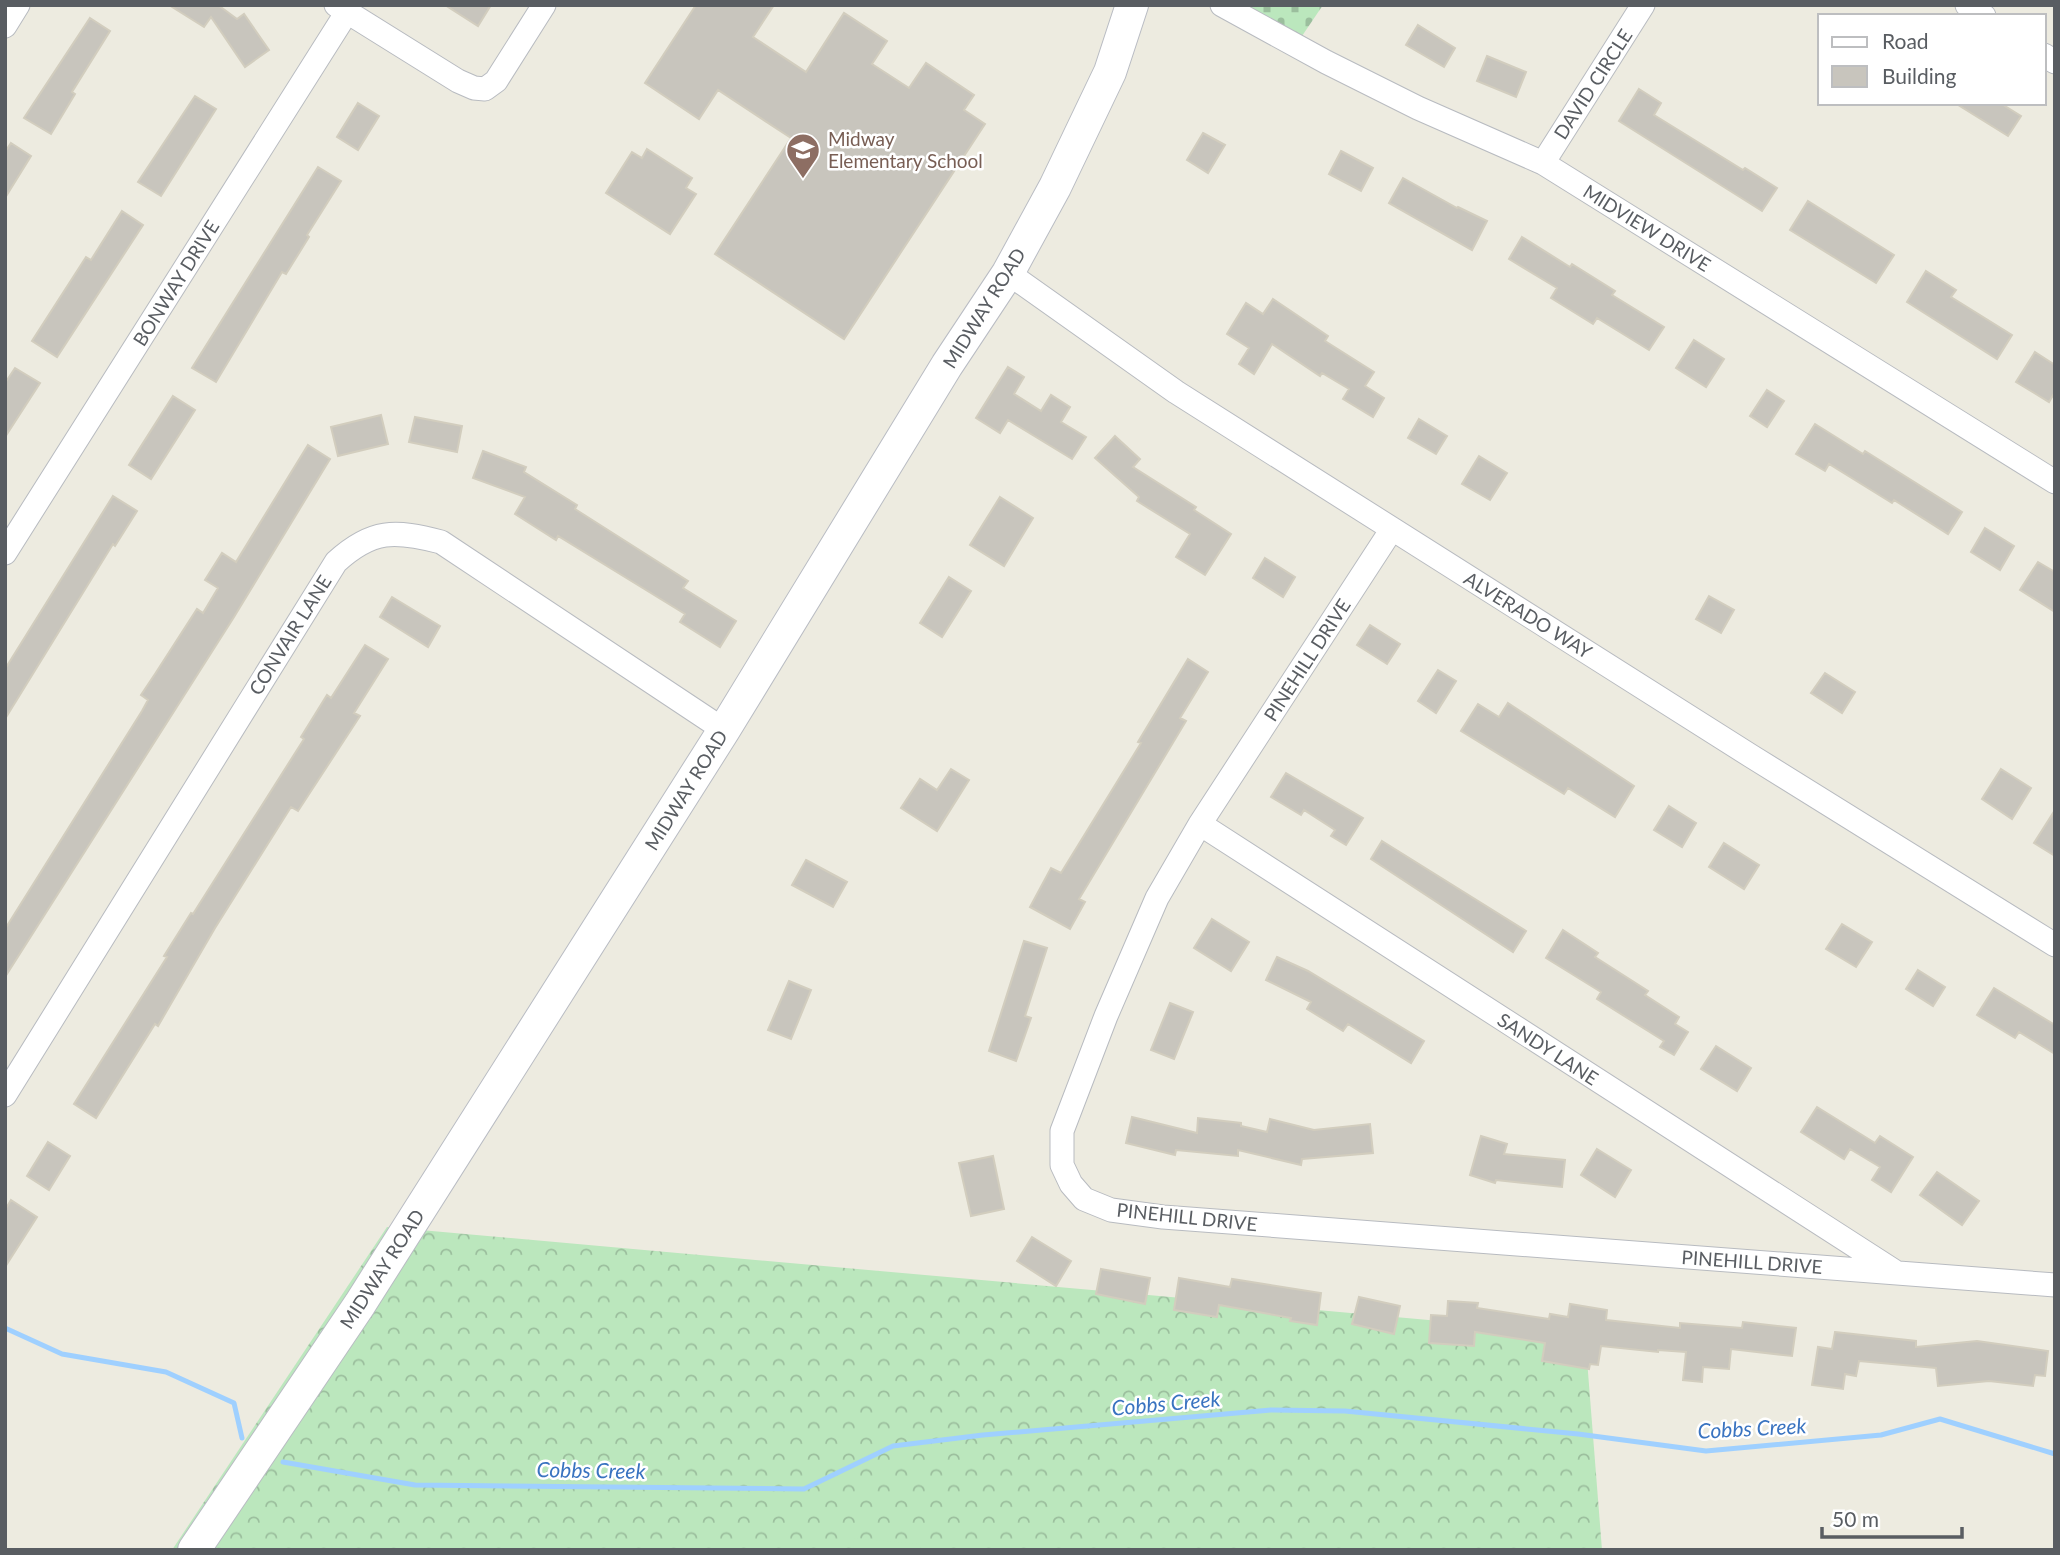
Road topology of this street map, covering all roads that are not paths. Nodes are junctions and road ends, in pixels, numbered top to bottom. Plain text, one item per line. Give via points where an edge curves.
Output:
1 (18, 5) edge
2 (544, 5) edge
3 (1132, 5) edge
4 (1222, 5) edge
5 (1643, 5) edge
6 (342, 9) edge
7 (5, 26) edge
8 (1543, 163) junction
9 (1008, 273) junction
10 (2055, 482) edge
11 (1392, 529) junction
12 (5, 553) edge
13 (724, 730) junction
14 (1200, 824) junction
15 (2055, 945) edge
16 (5, 1095) edge
17 (1897, 1273) junction
18 (2055, 1285) edge
19 (194, 1550) edge

1 - 7 street
2 - 6 street via 496,81 485,89 458,81
3 - 9 street, MIDWAY ROAD via 1104,84
4 - 8 street, MIDVIEW DRIVE via 1418,108
5 - 8 street, DAVID CIRCLE
6 - 12 street, BONWAY DRIVE
8 - 10 street, MIDVIEW DRIVE
9 - 11 street, ALVERADO WAY via 1176,391
9 - 13 street, MIDWAY ROAD
11 - 14 street, PINEHILL DRIVE
11 - 15 street, ALVERADO WAY
13 - 16 street, CONVAIR LANE via 441,542 390,534 368,538 336,562
13 - 19 street, MIDWAY ROAD via 360,1304
14 - 17 street, SANDY LANE
14 - 17 street, PINEHILL DRIVE via 1157,898 1062,1131 1062,1165 1084,1199 1111,1210 1163,1217
17 - 18 street, PINEHILL DRIVE

